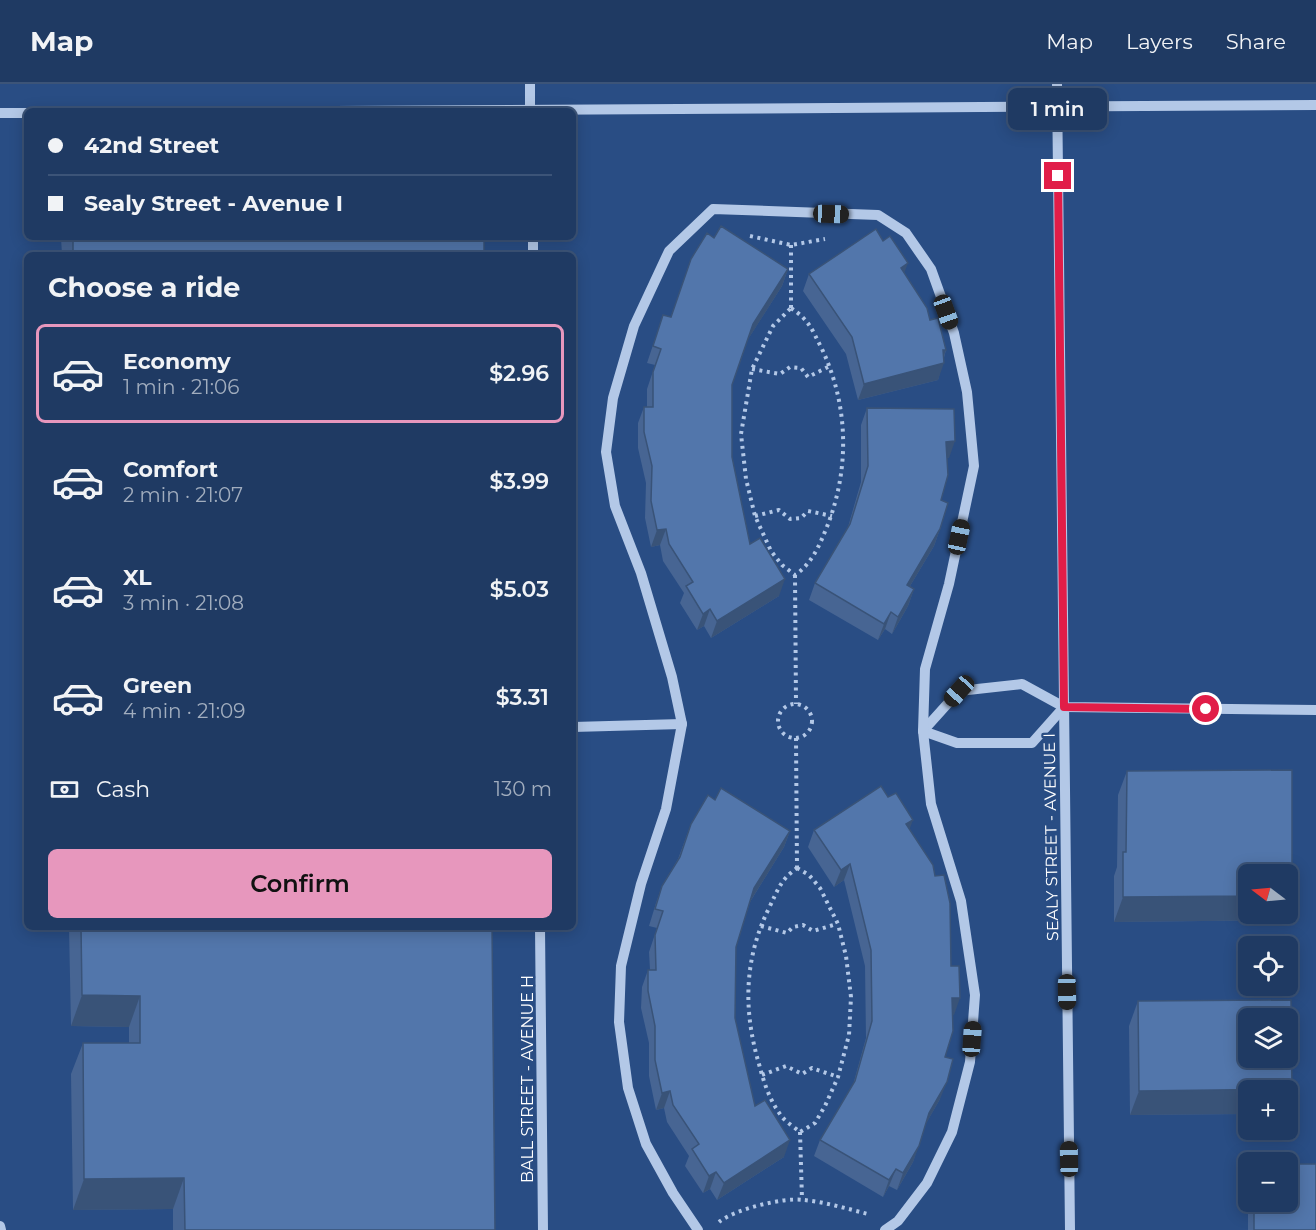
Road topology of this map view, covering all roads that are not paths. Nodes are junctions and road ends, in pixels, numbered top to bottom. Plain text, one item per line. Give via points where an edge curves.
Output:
1 (530, 84) edge
2 (1057, 84) edge
3 (1316, 105) edge
4 (1057, 106) junction
5 (530, 108) edge
6 (576, 111) edge
7 (0, 113) edge
8 (24, 113) edge
9 (1064, 707) junction
10 (1316, 710) edge
11 (682, 724) junction
12 (576, 727) edge
13 (923, 731) junction
14 (540, 930) edge
15 (543, 1230) edge
16 (698, 1230) edge
17 (885, 1230) edge
18 (1070, 1230) edge

1 - 5 street
2 - 4 street, SEALY STREET - AVENUE I
3 - 4 street
4 - 6 street
4 - 9 street, SEALY STREET - AVENUE I
7 - 8 street
9 - 10 street
9 - 13 street via 1032,743 957,743
9 - 13 street via 1022,684 959,691
9 - 18 street, SEALY STREET - AVENUE I
11 - 12 street
11 - 13 street via 641,573 615,507 606,452 613,398 634,326 669,251 713,209 878,215 906,233 931,269 954,333 967,392 974,466 949,584 925,669
11 - 16 street via 666,809 641,884 621,966 619,1022 628,1088 646,1144
13 - 17 street via 931,804 961,901 975,995 970,1062 952,1132 927,1183 898,1221
14 - 15 street, BALL STREET - AVENUE H

